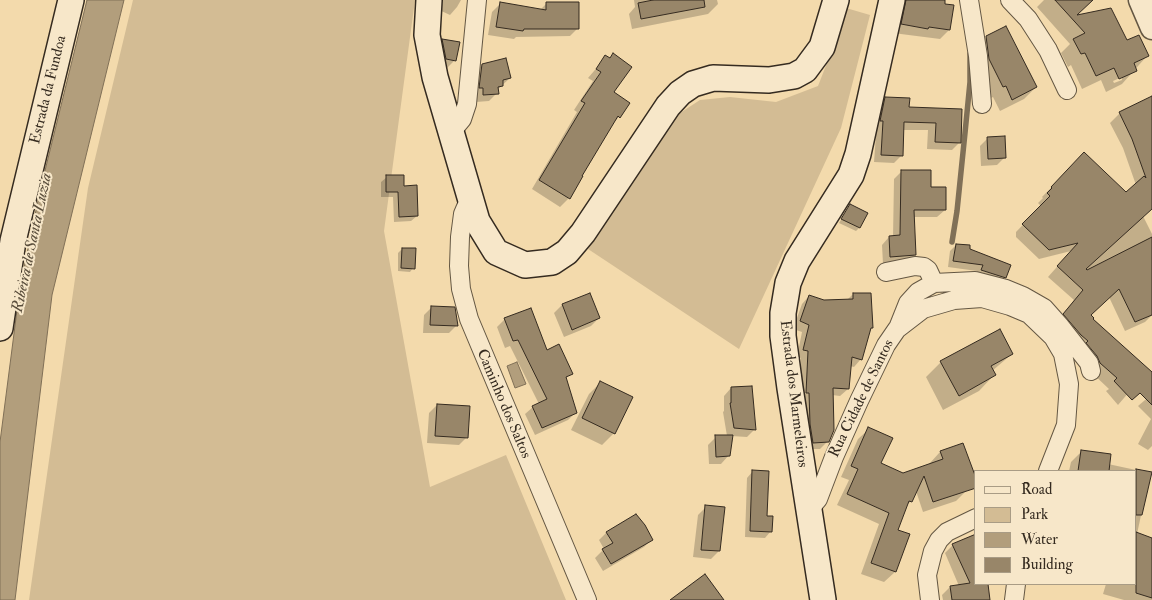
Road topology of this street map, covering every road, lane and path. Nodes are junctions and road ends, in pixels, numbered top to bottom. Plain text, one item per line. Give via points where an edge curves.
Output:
1 (71, 0) edge
2 (429, 0) edge
3 (476, 0) edge
4 (836, 0) edge
5 (892, 0) edge
6 (969, 0) edge
7 (1010, 0) edge
8 (1140, 0) edge
9 (1152, 28) edge
10 (1067, 90) dead end
11 (982, 104) dead end
12 (452, 131) junction
13 (472, 203) junction
14 (886, 272) dead end
15 (934, 283) junction
16 (0, 328) edge
17 (897, 329) junction
18 (1091, 371) dead end
19 (1048, 470) edge
20 (808, 511) junction
21 (974, 519) edge
22 (1016, 585) edge
23 (587, 600) edge
24 (823, 600) edge
25 (930, 600) edge
26 (1014, 600) edge

1 - 16 main road, Estrada da Fundoa via 14,241
2 - 12 main road via 427,35 435,76
3 - 12 street via 467,104 462,119
4 - 13 main road via 822,47 805,70 794,76 769,80 713,78 693,84 680,93 583,233 567,252 552,262 525,265 496,252 477,222
5 - 20 main road, Estrada dos Marmeleiros via 858,154 847,182 797,261 788,283 783,313 783,336
6 - 11 street
7 - 10 street via 1028,18
8 - 9 street
12 - 13 main road
13 - 23 street, Caminho dos Saltos via 463,214 458,266 469,319
14 - 15 street via 924,267
15 - 17 street via 918,292 908,303
15 - 18 street via 975,281 1023,296 1044,308
17 - 19 street, Rua Cidade de Santos via 923,309 954,300 982,298 1029,314 1053,337 1063,354 1069,384 1066,425
17 - 20 street, Rua Cidade de Santos via 859,401 818,499
20 - 24 main road, Estrada dos Marmeleiros
21 - 25 street via 947,532 933,551 927,575
22 - 26 street

